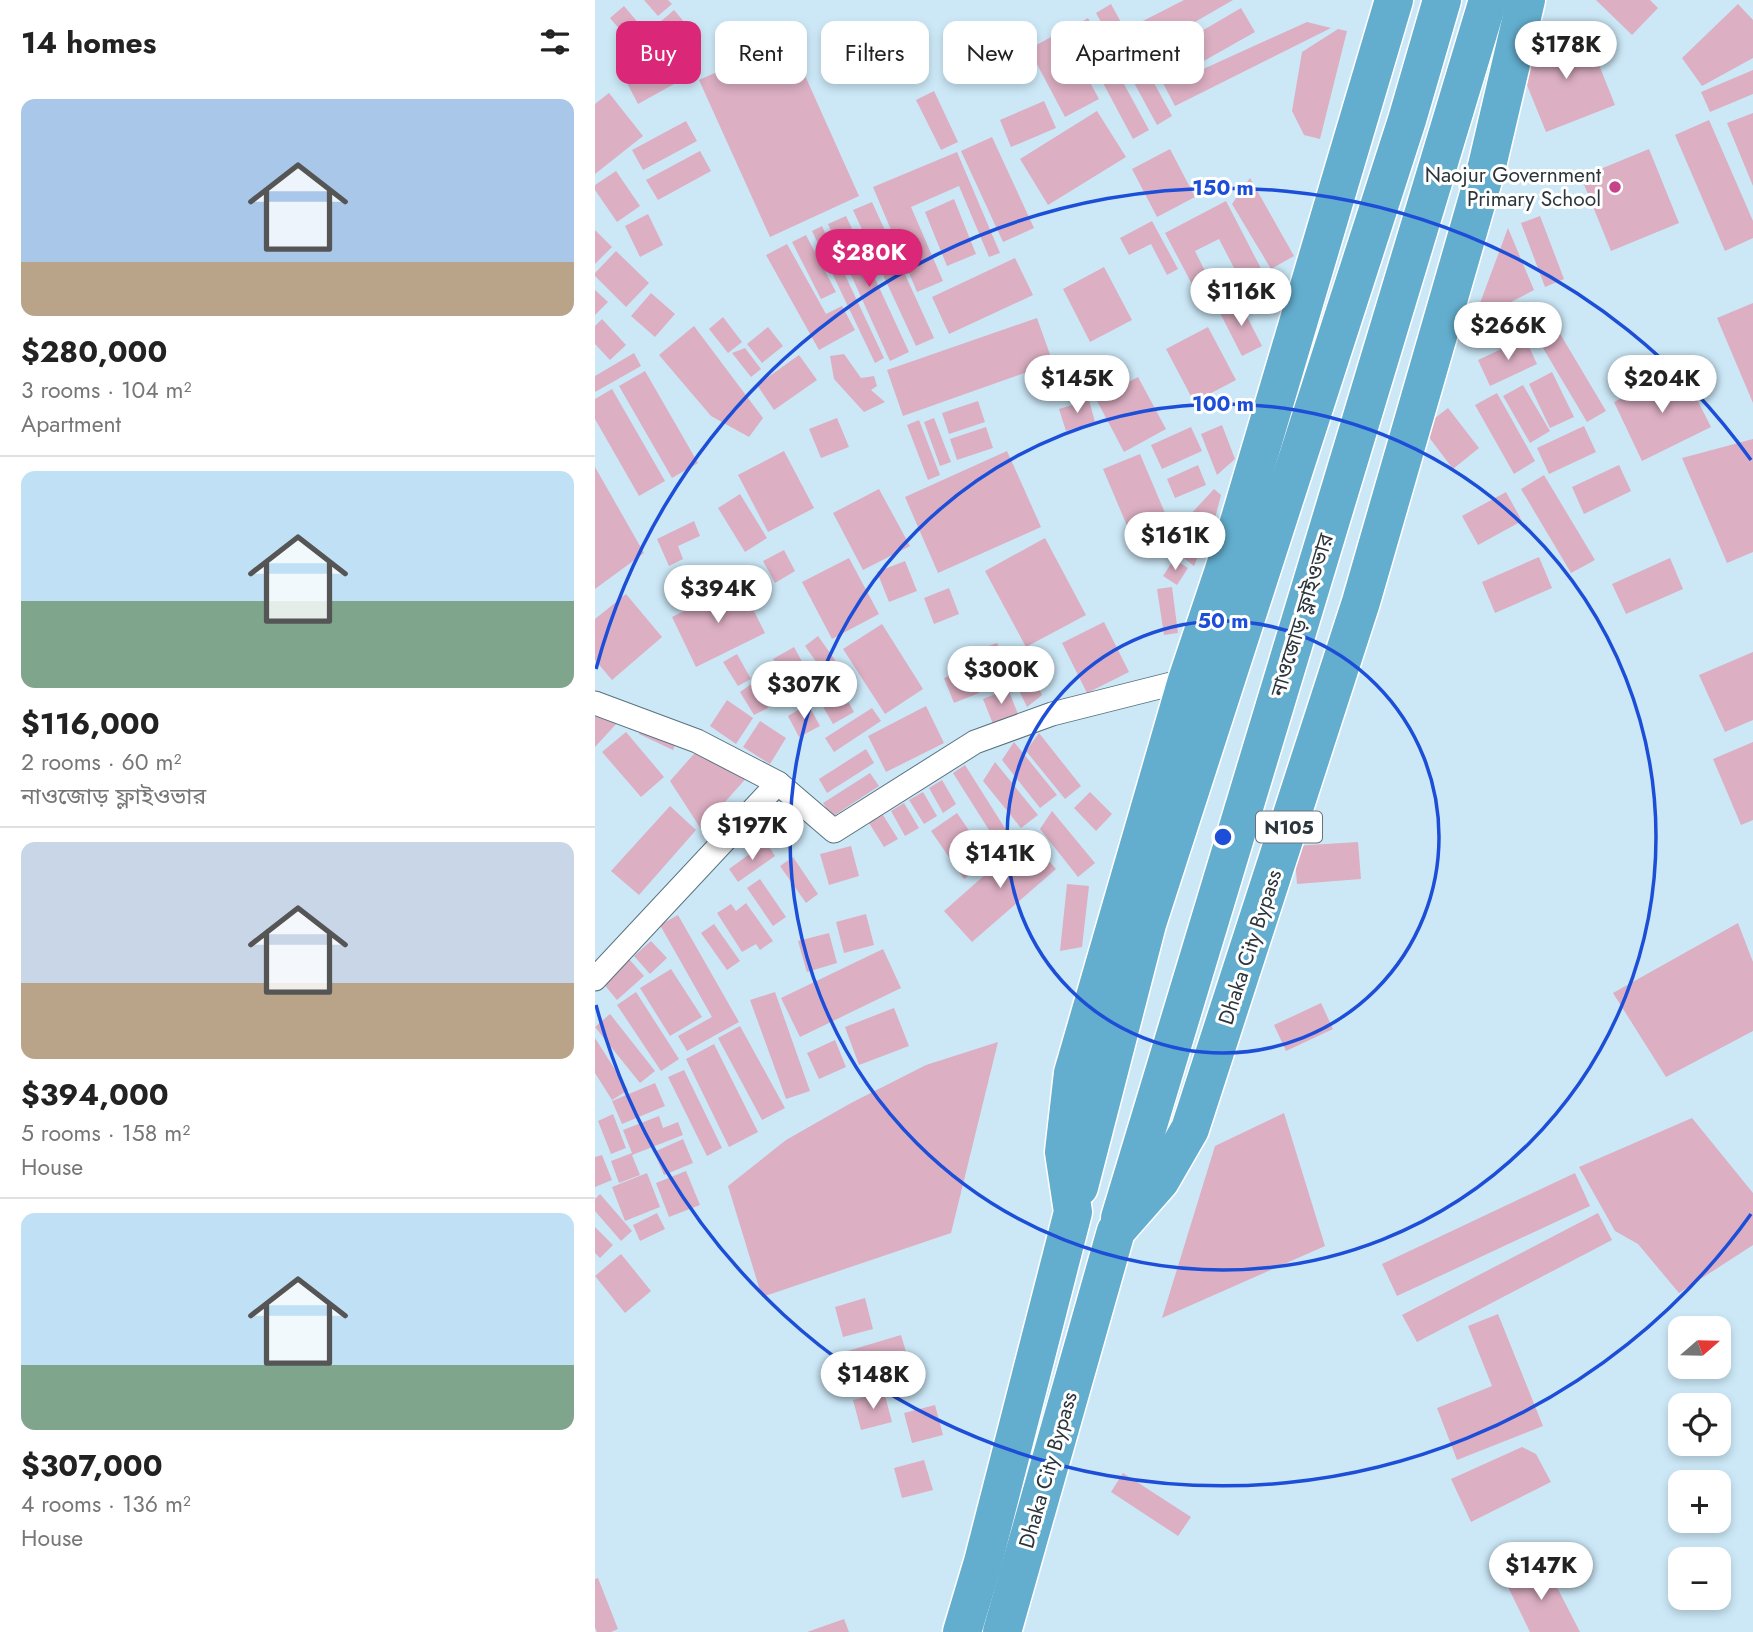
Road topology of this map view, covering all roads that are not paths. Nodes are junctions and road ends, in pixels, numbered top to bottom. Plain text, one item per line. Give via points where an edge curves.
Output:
1 (1394, 0) edge
2 (1442, 0) edge
3 (1488, 0) edge
4 (1526, 0) edge
5 (1187, 680) junction
6 (595, 703) edge
7 (778, 783) junction
8 (595, 979) edge
9 (1073, 1212) junction
10 (1116, 1231) junction
11 (962, 1632) edge
12 (1002, 1632) edge

1 - 5 highway via 1231,550
2 - 9 highway via 1147,924
3 - 10 highway, নাওজোড় ফ্লাইওভার / N105
4 - 10 highway, Dhaka City Bypass / N105 via 1487,166 1361,602 1190,1129 1160,1181
5 - 7 street via 1052,714 975,742 834,831
5 - 9 highway via 1073,1073 1064,1152
6 - 7 street via 697,741
7 - 8 street
9 - 11 highway
10 - 12 highway, Dhaka City Bypass / N105

